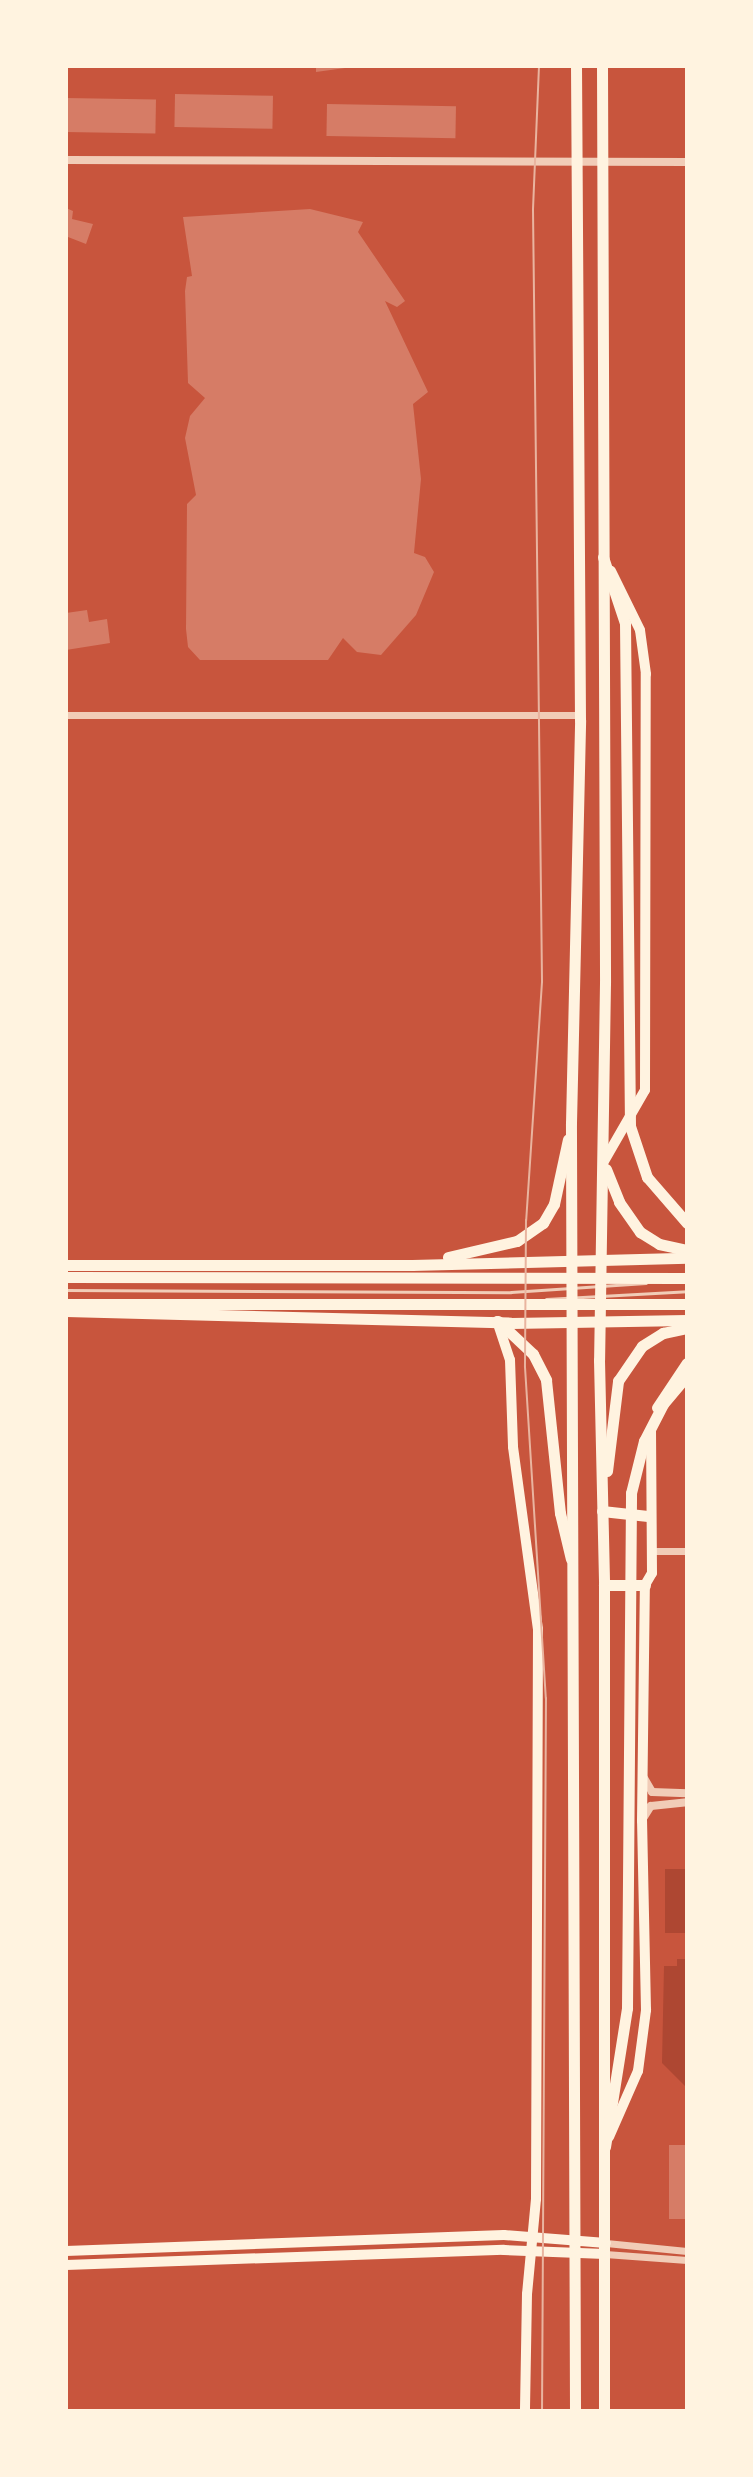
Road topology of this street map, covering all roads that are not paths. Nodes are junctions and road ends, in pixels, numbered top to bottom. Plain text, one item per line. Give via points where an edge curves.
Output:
1 (576, 66) edge
2 (602, 66) edge
3 (66, 160) edge
4 (574, 162) junction
5 (605, 162) junction
6 (687, 162) edge
7 (603, 557) junction
8 (66, 715) edge
9 (580, 715) junction
10 (571, 1123) junction
11 (603, 1163) junction
12 (687, 1223) edge
13 (687, 1250) edge
14 (687, 1258) edge
15 (575, 1260) junction
16 (603, 1261) junction
17 (66, 1265) edge
18 (412, 1265) junction
19 (66, 1277) edge
20 (687, 1280) edge
21 (66, 1290) edge
22 (602, 1290) junction
23 (687, 1291) edge
24 (574, 1292) junction
25 (66, 1301) edge
26 (687, 1304) edge
27 (66, 1311) edge
28 (601, 1320) junction
29 (687, 1320) edge
30 (497, 1321) junction
31 (574, 1321) junction
32 (687, 1328) edge
33 (687, 1363) edge
34 (687, 1375) edge
35 (602, 1511) junction
36 (648, 1516) junction
37 (651, 1551) junction
38 (687, 1551) edge
39 (576, 1583) junction
40 (604, 1585) junction
41 (645, 1585) junction
42 (643, 1774) junction
43 (687, 1793) edge
44 (687, 1802) edge
45 (642, 1821) junction
46 (605, 2147) junction
47 (532, 2237) junction
48 (577, 2247) junction
49 (606, 2249) junction
50 (66, 2251) edge
51 (531, 2251) junction
52 (687, 2251) edge
53 (687, 2260) edge
54 (66, 2265) edge
55 (525, 2411) edge
56 (575, 2411) edge
57 (604, 2411) edge

1 - 4 main road
2 - 5 main road
3 - 4 street
4 - 5 street
4 - 9 main road
5 - 6 street
5 - 7 main road
7 - 11 main road
7 - 11 main road via 633,610 646,674 645,1090
7 - 12 main road via 625,623 633,1142 657,1193
8 - 9 street
9 - 10 main road
10 - 15 main road
10 - 18 main road via 554,1204 543,1223 517,1241
11 - 13 main road via 619,1202 640,1232 659,1244
11 - 16 main road
14 - 16 main road
15 - 16 main road
15 - 18 main road
15 - 24 main road
16 - 22 main road
17 - 18 main road
19 - 20 main road
20 - 22 lane
21 - 24 lane
22 - 23 lane
22 - 24 lane
22 - 24 lane
22 - 28 main road
24 - 25 lane via 510,1301
24 - 31 main road
25 - 26 main road
27 - 30 main road
28 - 29 main road
28 - 31 main road
28 - 35 main road
30 - 31 main road
30 - 39 main road via 533,1354 546,1380 560,1513
30 - 47 main road via 510,1360 513,1447 538,1629
31 - 39 main road
32 - 35 main road via 663,1333 642,1346 618,1381
33 - 36 main road via 658,1403 649,1439
34 - 46 main road via 663,1404 644,1441 631,1493 627,2008
35 - 36 main road
35 - 40 main road
36 - 37 main road
37 - 38 street
37 - 41 main road via 652,1573
39 - 48 main road
40 - 41 main road
40 - 46 main road
41 - 42 main road
42 - 43 street via 652,1792
42 - 45 main road
44 - 45 street via 651,1806
45 - 46 main road via 646,2010 638,2071
46 - 49 main road
47 - 48 main road
47 - 50 main road
47 - 51 main road
48 - 49 main road
48 - 51 main road
48 - 56 main road
49 - 52 street
49 - 53 street
49 - 57 main road
51 - 54 main road
51 - 55 main road

